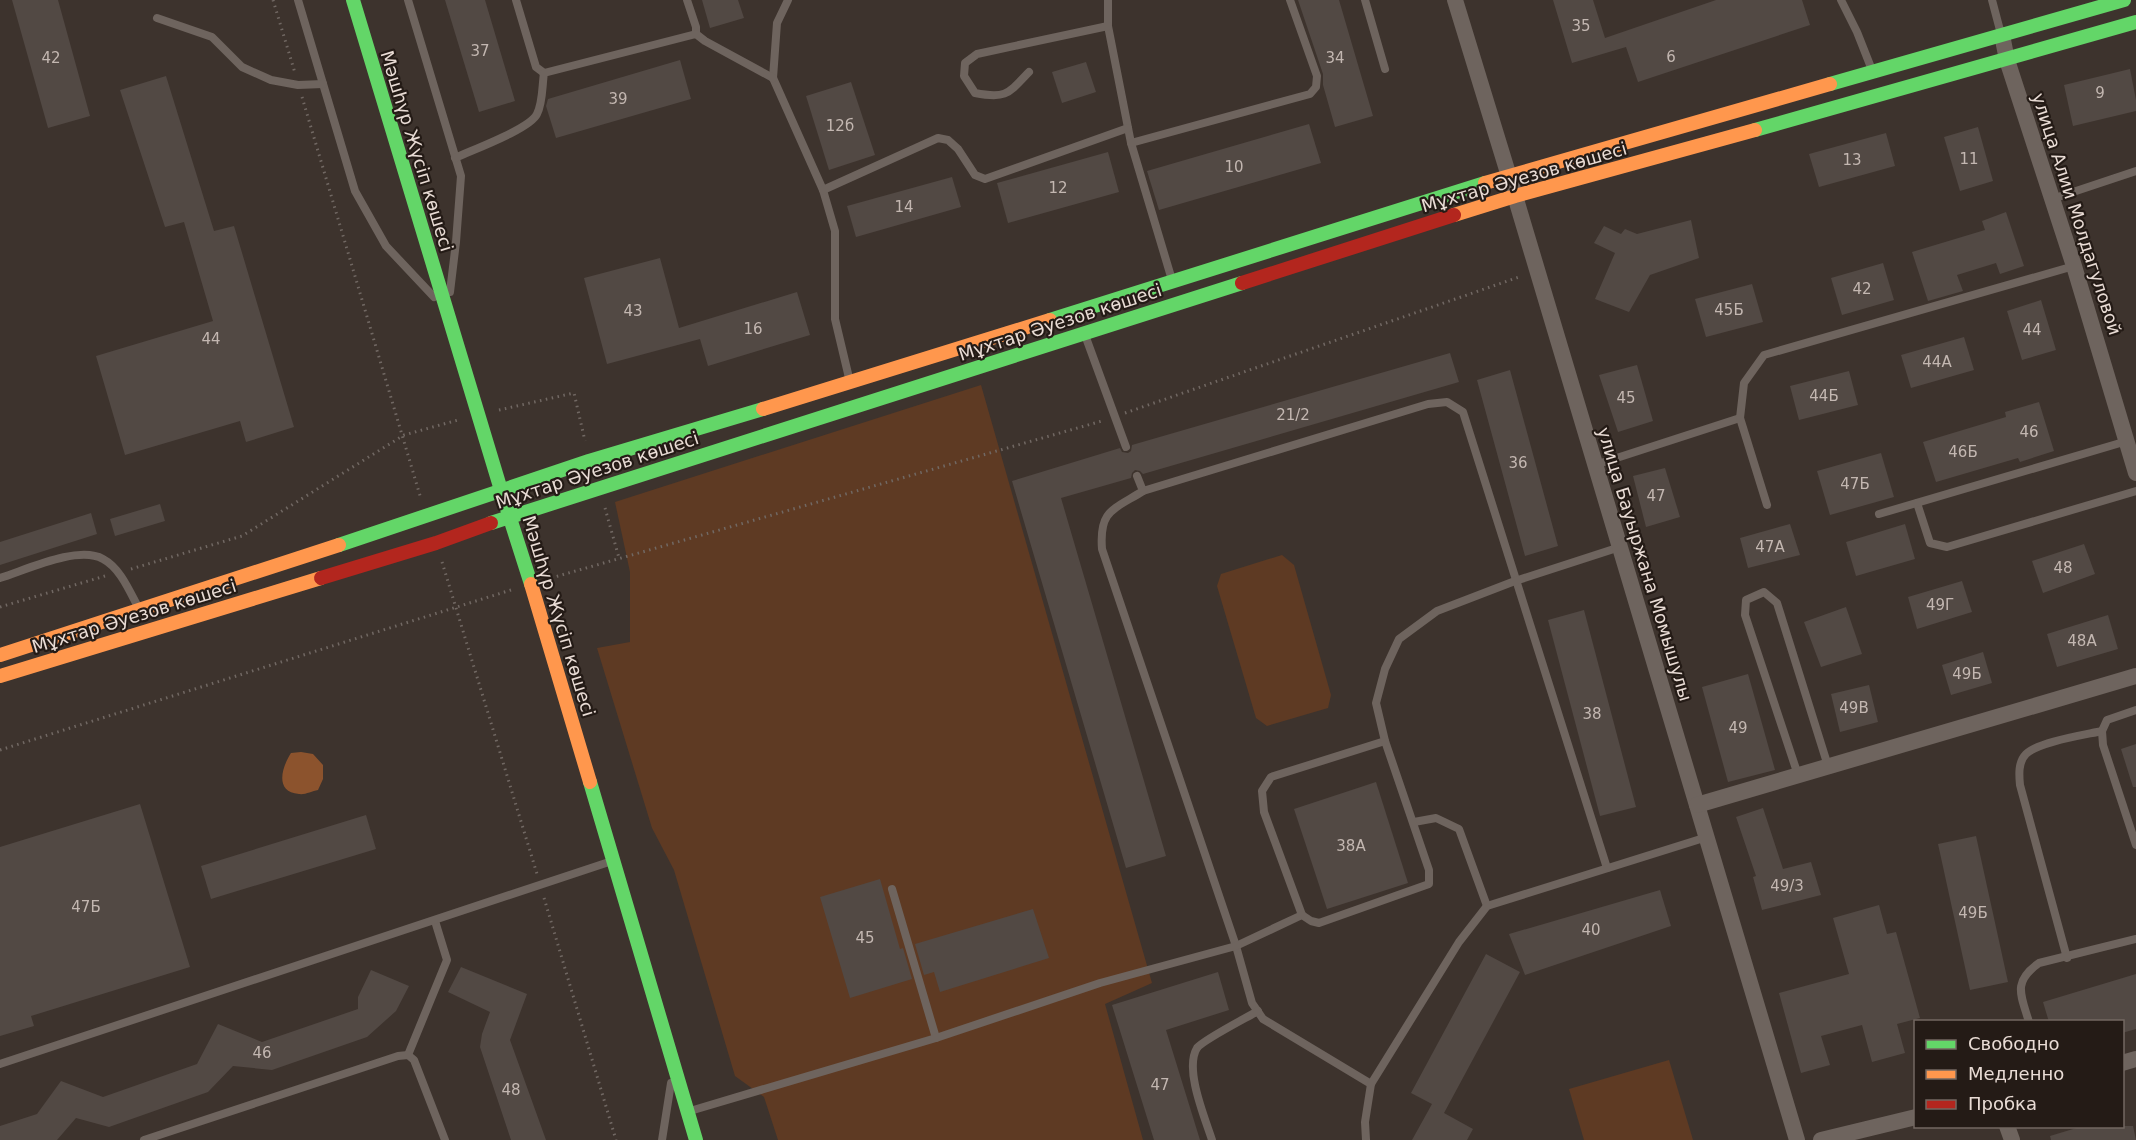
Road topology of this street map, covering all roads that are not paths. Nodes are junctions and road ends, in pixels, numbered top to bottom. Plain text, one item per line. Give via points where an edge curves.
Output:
1 (298, 0) edge
2 (353, 0) edge
3 (408, 0) edge
4 (516, 0) edge
5 (687, 0) edge
6 (788, 0) edge
7 (1108, 0) edge
8 (1290, 0) edge
9 (1365, 0) edge
10 (1455, 0) edge
11 (1841, 0) edge
12 (1992, 0) edge
13 (2124, 0) edge
14 (157, 18) dead end
15 (2136, 22) edge
16 (1108, 26) junction
17 (696, 34) junction
18 (2002, 35) junction
19 (2007, 60) junction
20 (1385, 69) dead end
21 (1029, 72) dead end
22 (544, 73) junction
23 (1873, 73) junction
24 (773, 78) junction
25 (323, 84) junction
26 (1128, 128) junction
27 (1131, 143) junction
28 (455, 158) junction
29 (2136, 171) edge
30 (1508, 176) junction
31 (823, 190) junction
32 (1515, 196) junction
33 (2052, 198) junction
34 (2074, 266) junction
35 (1173, 282) junction
36 (1179, 303) junction
37 (447, 310) junction
38 (1075, 313) junction
39 (1084, 333) junction
40 (850, 384) junction
41 (1740, 418) junction
42 (2127, 441) junction
43 (1126, 447) dead end
44 (1595, 465) junction
45 (2136, 473) edge
46 (1137, 476) dead end
47 (501, 490) junction
48 (1143, 491) junction
49 (2136, 491) edge
50 (1917, 503) junction
51 (1767, 505) dead end
52 (1879, 514) dead end
53 (511, 516) junction
54 (1620, 546) junction
55 (0, 578) edge
56 (1515, 581) junction
57 (140, 609) junction
58 (0, 655) edge
59 (0, 676) edge
60 (2136, 676) edge
61 (2136, 710) edge
62 (2102, 731) junction
63 (1385, 741) junction
64 (1828, 766) junction
65 (1798, 775) junction
66 (1697, 805) junction
67 (1414, 822) junction
68 (1707, 837) junction
69 (2136, 845) edge
70 (613, 861) junction
71 (1607, 868) junction
72 (892, 890) dead end
73 (1487, 906) junction
74 (1302, 915) junction
75 (435, 921) junction
76 (2136, 939) edge
77 (1236, 946) junction
78 (2067, 958) junction
79 (1258, 1011) junction
80 (2028, 1020) edge
81 (936, 1038) junction
82 (408, 1055) junction
83 (0, 1064) edge
84 (674, 1065) junction
85 (1371, 1084) junction
86 (687, 1112) junction
87 (1914, 1117) edge
88 (144, 1140) edge
89 (445, 1140) edge
90 (662, 1140) edge
91 (696, 1140) edge
92 (1212, 1140) edge
93 (1366, 1140) edge
94 (1797, 1140) edge
95 (1821, 1140) edge

1 - 25 lane
2 - 37 street, Мәшһүр Жүсіп көшесі
3 - 28 lane
4 - 22 lane via 536,67
5 - 17 lane
6 - 24 lane via 777,22
7 - 16 lane
8 - 27 lane via 1317,76 1316,87 1310,94
9 - 20 lane
10 - 30 street, улица Бауыржана Момышулы
11 - 23 lane
12 - 18 lane
13 - 18 street, Мұхтар Әуезов көшесі
14 - 25 lane via 212,37 242,67 271,80
15 - 19 street, Мұхтар Әуезов көшесі
16 - 21 lane via 977,54 965,63 964,76 975,93 994,97 1011,91
16 - 26 lane
17 - 22 lane
17 - 24 lane
18 - 19 street, улица Алии Молдагуловой
18 - 23 street, Мұхтар Әуезов көшесі
19 - 32 street, Мұхтар Әуезов көшесі
19 - 33 street, улица Алии Молдагуловой
22 - 28 lane via 536,117 521,128
23 - 30 street, Мұхтар Әуезов көшесі
24 - 31 lane
25 - 37 lane via 355,191 386,246
26 - 27 lane
26 - 31 lane via 984,179 975,175 948,140 938,138
27 - 35 lane
28 - 37 lane via 461,176
29 - 33 lane
30 - 32 street, улица Бауыржана Момышулы
30 - 35 street, Мұхтар Әуезов көшесі
31 - 40 lane via 835,231 835,320
32 - 36 street, Мұхтар Әуезов көшесі
32 - 44 street, улица Бауыржана Момышулы
33 - 34 street, улица Алии Молдагуловой
34 - 41 lane via 1764,356 1744,383
34 - 42 street, улица Алии Молдагуловой
35 - 36 lane
35 - 38 street, Мұхтар Әуезов көшесі
36 - 39 street, Мұхтар Әуезов көшесі
37 - 47 street, Мәшһүр Жүсіп көшесі
38 - 39 lane
38 - 40 street, Мұхтар Әуезов көшесі
39 - 43 lane
39 - 53 street, Мұхтар Әуезов көшесі
40 - 47 street, Мұхтар Әуезов көшесі
41 - 44 lane
41 - 51 lane
42 - 45 street, улица Алии Молдагуловой
42 - 50 lane
44 - 54 street, улица Бауыржана Момышулы
46 - 48 lane
47 - 53 street, Мәшһүр Жүсіп көшесі
47 - 57 street, Мұхтар Әуезов көшесі
48 - 56 lane via 1428,404 1447,402 1463,412
48 - 77 lane via 1108,512 1101,530 1102,549
49 - 50 lane via 1947,546 1930,543
50 - 52 lane
53 - 59 street, Мұхтар Әуезов көшесі via 436,543
53 - 70 street, Мәшһүр Жүсіп көшесі
54 - 56 lane
54 - 66 street, улица Бауыржана Момышулы
55 - 57 lane via 87,554 103,559 118,572
56 - 63 lane via 1437,611 1399,639 1385,669 1376,703
56 - 71 lane
57 - 58 street, Мұхтар Әуезов көшесі
60 - 64 street
61 - 62 lane via 2107,720
62 - 69 lane via 2103,745
62 - 78 lane via 2038,747 2024,755 2018,772
63 - 67 lane
63 - 74 lane via 1271,777 1262,791 1264,812
64 - 65 street
64 - 65 lane via 1777,603 1764,592 1746,600 1745,615
65 - 66 street
66 - 68 street, улица Бауыржана Момышулы
67 - 73 lane via 1436,818 1459,829
67 - 74 lane via 1429,870 1429,884 1320,923
68 - 71 lane
68 - 94 street, улица Бауыржана Момышулы
70 - 75 lane
70 - 84 street, Мәшһүр Жүсіп көшесі
71 - 73 lane
72 - 81 lane
73 - 85 lane via 1459,942
74 - 77 lane
75 - 82 lane via 447,960
75 - 83 lane
76 - 78 lane
77 - 79 lane via 1252,1003
77 - 81 lane via 1100,983
78 - 80 lane via 2039,963 2021,982
79 - 85 lane via 1263,1019
79 - 92 lane via 1198,1047 1193,1059 1192,1073
81 - 86 lane
82 - 88 lane
82 - 89 lane via 414,1060
84 - 86 street, Мәшһүр Жүсіп көшесі
84 - 90 lane
85 - 93 lane
86 - 91 street, Мәшһүр Жүсіп көшесі
87 - 95 street

